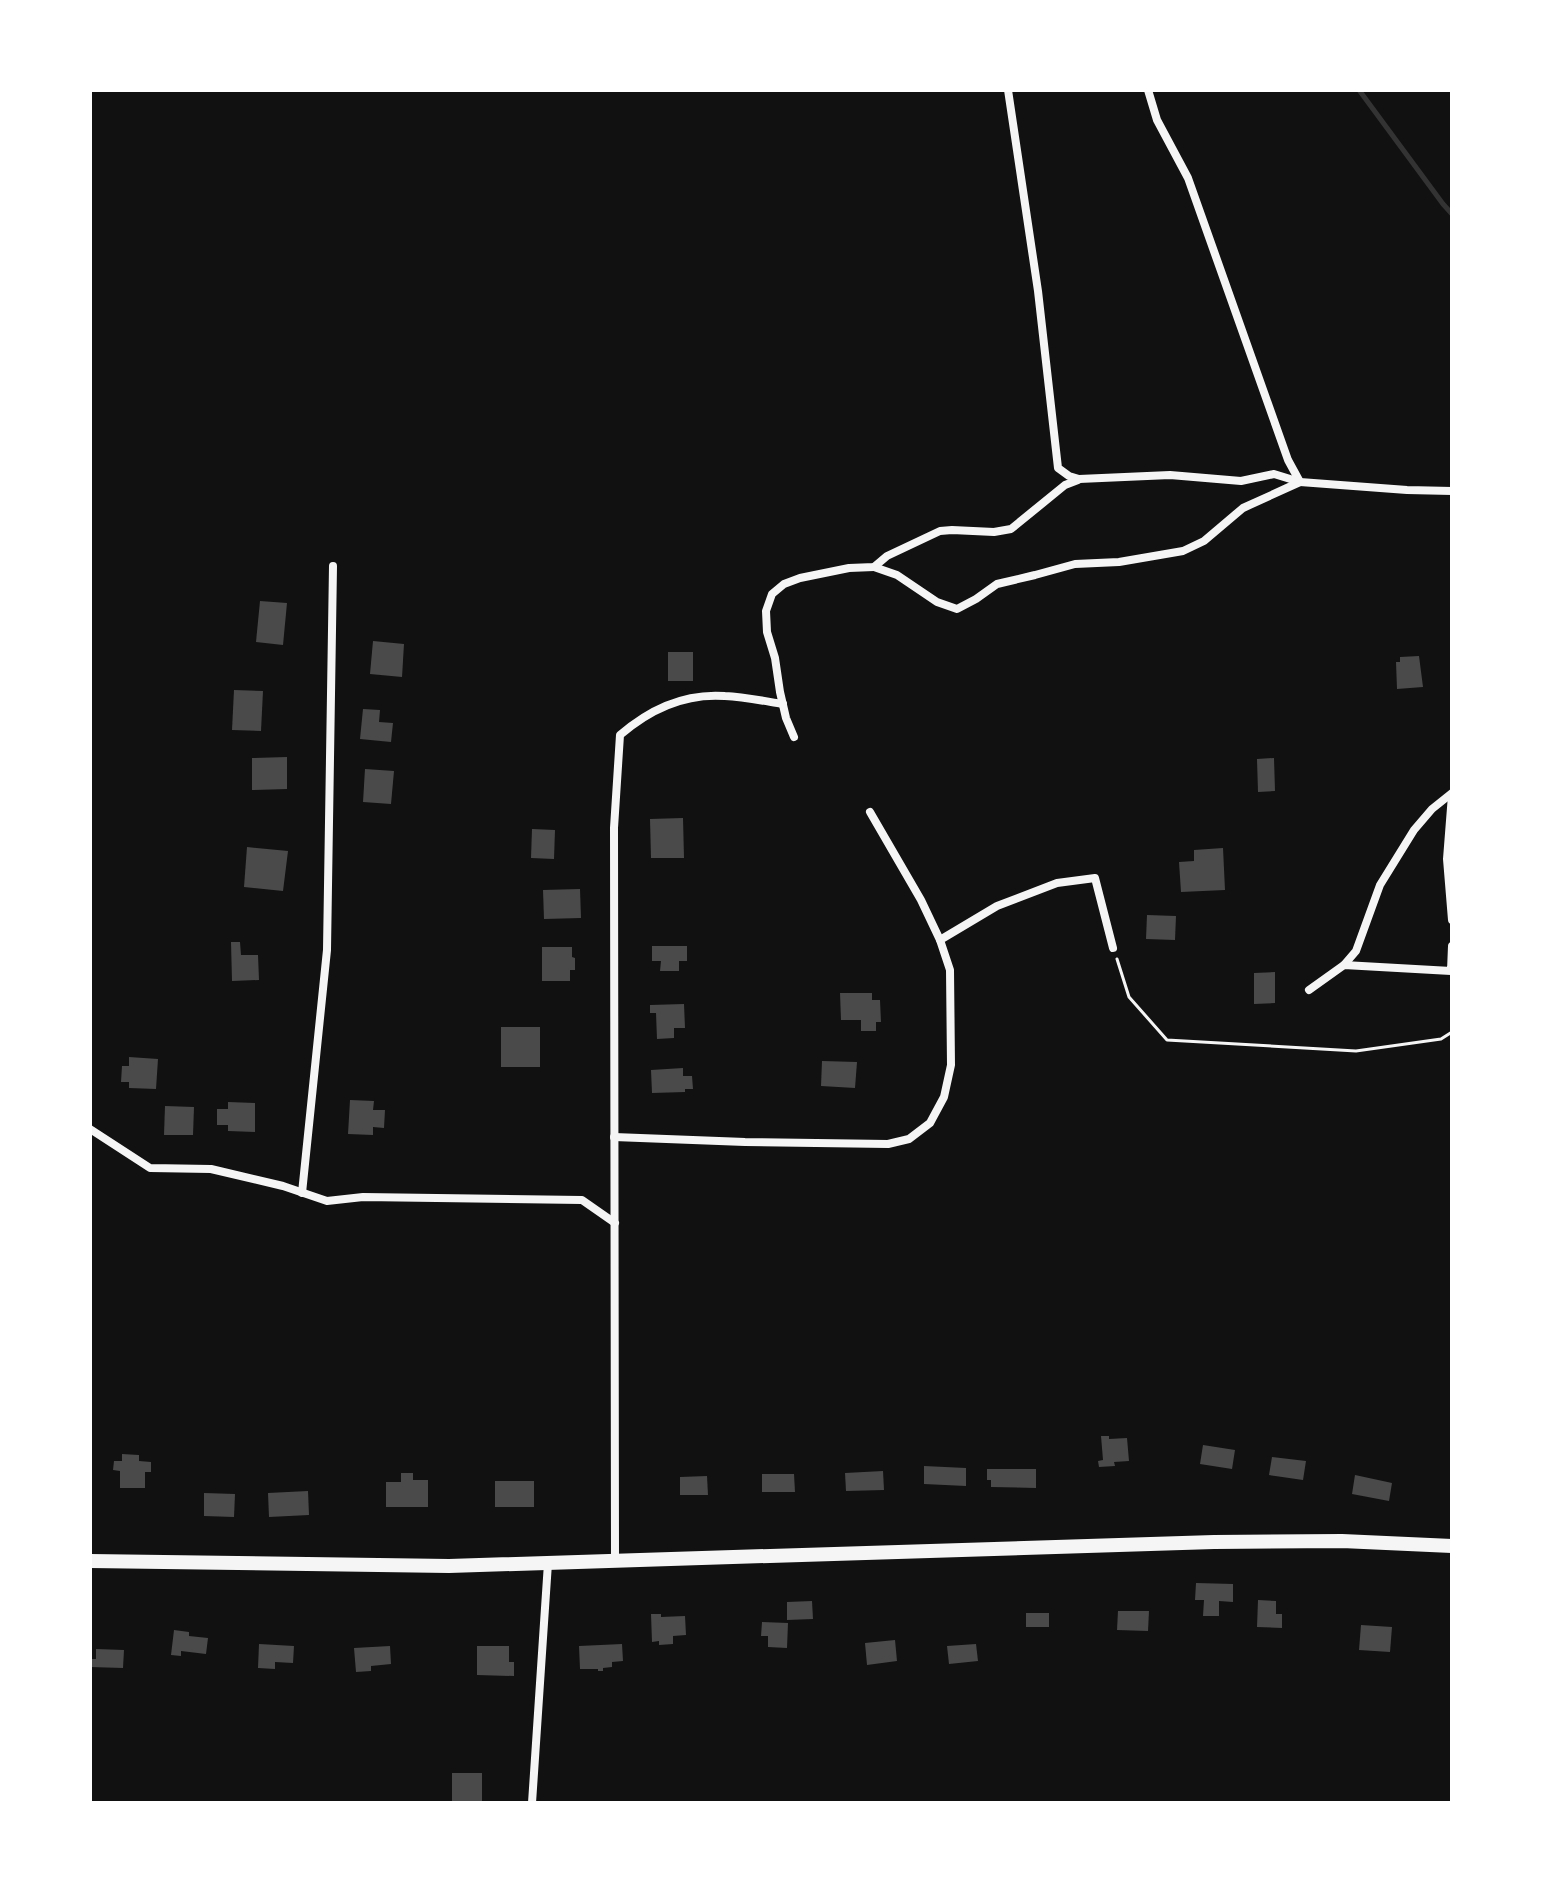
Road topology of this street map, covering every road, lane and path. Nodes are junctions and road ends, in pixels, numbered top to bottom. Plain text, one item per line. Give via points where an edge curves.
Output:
1 (1008, 90) edge
2 (1148, 90) edge
3 (1079, 479) junction
4 (1300, 482) junction
5 (1452, 491) edge
6 (333, 566) dead end
7 (874, 567) junction
8 (783, 704) junction
9 (794, 737) dead end
10 (1452, 794) edge
11 (870, 812) dead end
12 (1452, 920) edge
13 (940, 940) junction
14 (1452, 946) edge
15 (1113, 948) joint
16 (1344, 965) junction
17 (1309, 990) dead end
18 (1452, 1032) edge
19 (90, 1129) edge
20 (614, 1137) junction
21 (302, 1193) junction
22 (615, 1223) junction
23 (1452, 1546) edge
24 (615, 1560) junction
25 (90, 1561) edge
26 (548, 1563) junction
27 (532, 1803) edge

1 - 3 street via 1058,468
2 - 4 street via 1157,120 1188,178
3 - 4 street via 1170,475 1241,481 1274,474
3 - 7 street via 1011,529 940,531
4 - 5 street
4 - 7 street via 1243,508 1204,541 1183,551 1075,564 997,584 957,609
6 - 21 street via 327,950
7 - 8 street via 800,578 772,594 767,632
8 - 9 street
8 - 20 street via 699,696 649,714 620,735 614,828
10 - 12 street via 1447,859
10 - 16 street via 1408,839 1380,885 1356,951
11 - 13 street
13 - 15 street via 997,906 1057,883 1095,878
13 - 20 street via 950,970 951,1065 944,1097 930,1123 909,1139 856,1144
14 - 16 street via 1451,971
15 - 18 path via 1129,997 1167,1040 1356,1051 1441,1039
16 - 17 street
19 - 21 street via 150,1168 211,1169
20 - 22 street
21 - 22 street via 327,1201 582,1200
22 - 24 street
23 - 24 main road via 1214,1542
24 - 26 main road
25 - 26 main road
26 - 27 street

